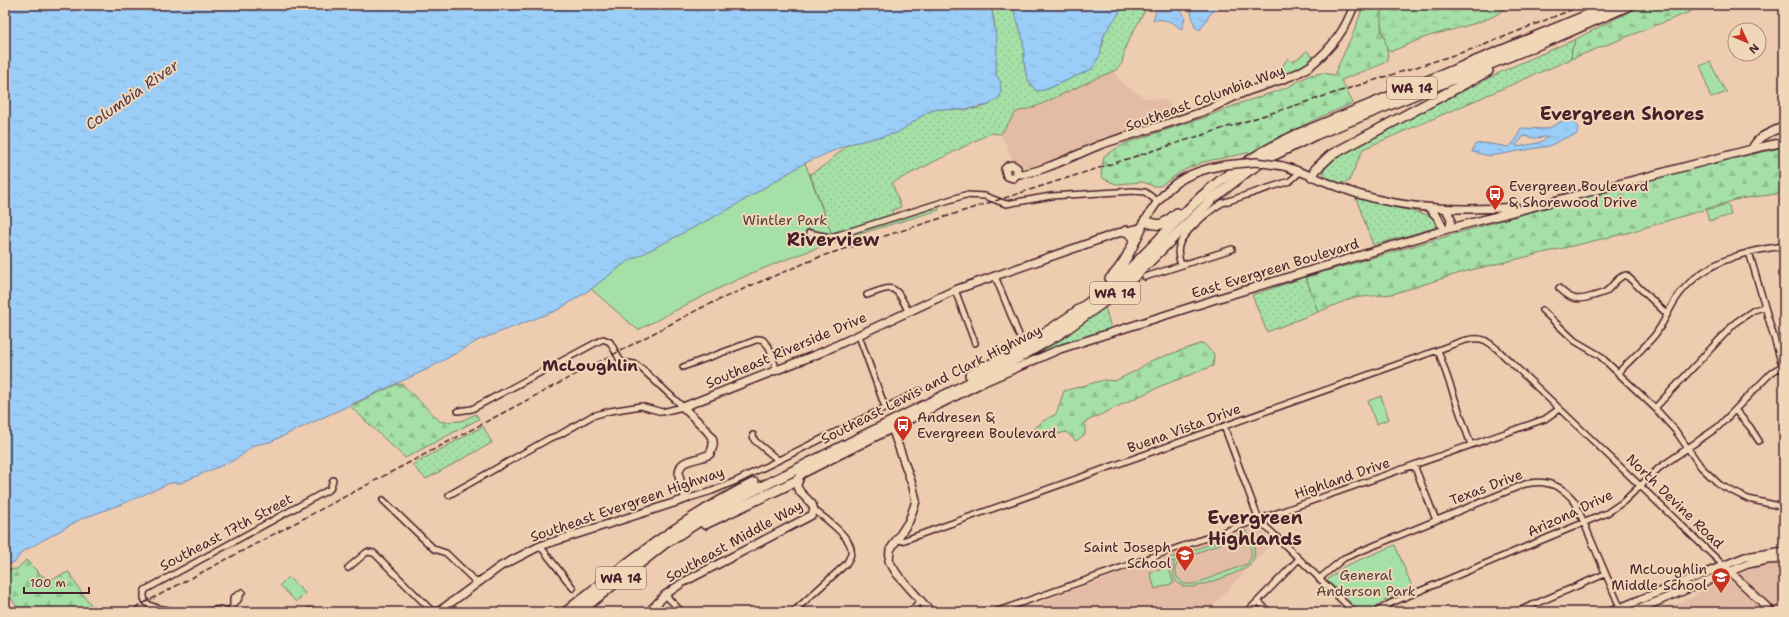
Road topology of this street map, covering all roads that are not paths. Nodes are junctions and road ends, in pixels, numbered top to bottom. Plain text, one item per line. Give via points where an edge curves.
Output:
1 (1354, 5) edge
2 (1358, 5) edge
3 (1612, 5) edge
4 (1630, 5) edge
5 (1557, 37) junction
6 (1784, 126) edge
7 (1784, 142) edge
8 (1752, 149) junction
9 (1076, 156) junction
10 (1300, 172) junction
11 (1017, 174) dead end
12 (1312, 176) junction
13 (1218, 182) junction
14 (1157, 201) junction
15 (1527, 207) junction
16 (1429, 208) junction
17 (1446, 208) junction
18 (1143, 224) junction
19 (1447, 229) junction
20 (1126, 231) junction
21 (809, 232) dead end
22 (1134, 242) junction
23 (1784, 246) edge
24 (1232, 249) dead end
25 (1749, 252) junction
26 (1181, 265) junction
27 (995, 276) junction
28 (1145, 277) dead end
29 (1559, 288) dead end
30 (955, 290) junction
31 (867, 295) dead end
32 (1764, 307) junction
33 (1542, 310) dead end
34 (908, 311) junction
35 (1667, 314) junction
36 (1066, 320) junction
37 (1019, 335) dead end
38 (859, 336) junction
39 (1480, 338) joint
40 (975, 343) dead end
41 (1438, 350) junction
42 (1783, 365) edge
43 (683, 367) dead end
44 (777, 371) junction
45 (1784, 372) edge
46 (1618, 373) junction
47 (918, 391) dead end
48 (683, 407) junction
49 (885, 407) junction
50 (1655, 408) junction
51 (1559, 409) junction
52 (1735, 410) junction
53 (458, 411) dead end
54 (1224, 426) junction
55 (892, 428) junction
56 (753, 435) dead end
57 (1759, 441) dead end
58 (1471, 445) junction
59 (1688, 448) junction
60 (778, 460) junction
61 (1414, 465) junction
62 (332, 480) dead end
63 (798, 480) junction
64 (1641, 485) junction
65 (449, 495) dead end
66 (686, 499) junction
67 (383, 500) dead end
68 (1784, 507) edge
69 (814, 510) junction
70 (1259, 520) junction
71 (1436, 520) junction
72 (1585, 522) junction
73 (896, 540) junction
74 (664, 544) junction
75 (540, 546) junction
76 (1784, 551) edge
77 (1299, 558) junction
78 (1784, 559) edge
79 (1723, 565) junction
80 (348, 568) dead end
81 (1729, 571) junction
82 (1605, 574) junction
83 (1319, 579) junction
84 (477, 583) junction
85 (573, 588) dead end
86 (664, 595) junction
87 (920, 601) junction
88 (1258, 601) junction
89 (233, 605) dead end
90 (1621, 610) edge
91 (177, 612) edge
92 (205, 612) edge
93 (231, 612) edge
94 (438, 612) edge
95 (566, 612) edge
96 (579, 612) edge
97 (649, 612) edge
98 (682, 612) edge
99 (793, 612) edge
100 (910, 612) edge
101 (932, 612) edge
102 (995, 612) edge
103 (1248, 612) edge
104 (1269, 612) edge
105 (1354, 612) edge
106 (1376, 612) edge
107 (1516, 612) edge
108 (1610, 612) edge
109 (1632, 612) edge
110 (1772, 612) edge

1 - 9 street, Southeast Columbia Way via 1345,26 1333,44 1309,66 1293,76 1248,91 1207,110 1100,145
2 - 9 street, Southeast Columbia Way via 1337,45 1323,60 1304,74 1206,114
3 - 13 highway, Southeast Lewis and Clark Highway / WA 14 via 1296,135 1252,158
4 - 5 highway, Southeast Lewis and Clark Highway / WA 14
5 - 12 highway via 1460,85 1343,149 1322,162
5 - 74 highway, Southeast Lewis and Clark Highway / WA 14 via 1316,135 1270,157 1211,200 1136,275 1061,333 1011,362 755,489
6 - 8 street via 1760,138
7 - 8 street, East Evergreen Boulevard
8 - 15 street, East Evergreen Boulevard
9 - 11 street, Southeast Columbia Way
10 - 12 street
10 - 14 street, bridge via 1283,166 1256,162 1200,170 1182,179
10 - 26 street via 1290,181 1215,207 1180,242 1178,255
12 - 16 street via 1369,197
13 - 18 highway via 1162,225
13 - 36 highway, Southeast Lewis and Clark Highway / WA 14 via 1123,275
14 - 18 street
14 - 21 street via 1145,192 1134,191 1051,196 1006,204 985,196 965,195 830,237
15 - 17 street
15 - 19 street, East Evergreen Boulevard
16 - 17 street
16 - 19 street
17 - 19 street via 1451,218
18 - 20 street, Southeast Riverside Drive
18 - 22 highway
19 - 55 street, East Evergreen Boulevard via 1060,349
20 - 22 highway via 1132,235
20 - 27 street, Southeast Riverside Drive
22 - 36 highway via 1120,269
23 - 25 street
24 - 26 street
25 - 32 street
25 - 35 street via 1702,271 1676,298
26 - 28 street
27 - 30 street, Southeast Riverside Drive
27 - 37 street
29 - 35 street via 1564,294 1577,300 1605,292 1620,276 1626,275
30 - 34 street, Southeast Riverside Drive
30 - 40 street
31 - 34 street via 887,288 894,289 900,294
32 - 42 street
32 - 50 street via 1754,310 1736,322
33 - 46 street via 1575,342 1599,355
34 - 38 street, Southeast Riverside Drive
35 - 46 street via 1655,335
36 - 95 highway, Southeast Lewis and Clark Highway / WA 14 via 1025,346 974,373 720,500 645,549
38 - 44 street, Southeast Riverside Drive
38 - 49 street
39 - 41 street, Buena Vista Drive
39 - 51 street, North Devine Road via 1490,342
41 - 54 street, Buena Vista Drive
41 - 58 street
42 - 45 street
42 - 52 street, Arizona Drive via 1772,372
43 - 44 street via 759,339 769,347
44 - 48 street, Southeast Riverside Drive
46 - 50 street
47 - 49 street, Southeast Evergreen Highway
48 - 53 street via 641,368 635,364 621,362 610,342 603,339 472,409
48 - 65 street, Southeast Riverside Drive via 658,412 641,406 610,410 592,416
48 - 66 street via 712,437 713,445 710,454 680,466 679,473
49 - 60 street, Southeast Evergreen Highway
50 - 59 street
51 - 58 street, Highland Drive via 1545,419
51 - 64 street, North Devine Road
52 - 57 street
52 - 59 street, Arizona Drive via 1718,427
54 - 70 street
54 - 73 street, Buena Vista Drive via 902,541
55 - 63 street, East Evergreen Boulevard via 802,474
55 - 73 street via 916,501 909,521
56 - 60 street via 754,440
58 - 61 street, Highland Drive
59 - 64 street, Arizona Drive via 1659,468
59 - 68 street via 1701,467 1720,485 1748,499
60 - 66 street, Southeast Evergreen Highway via 730,484
61 - 70 street, Highland Drive
61 - 71 street
62 - 91 street, Southeast 17th Street via 330,489 145,590 146,602 151,607
63 - 69 street via 798,489 812,504
63 - 74 highway
64 - 72 street, Arizona Drive via 1607,513
64 - 79 street, North Devine Road
66 - 75 street, Southeast Evergreen Highway
67 - 84 street via 434,549 446,553
69 - 86 street, Southeast Middle Way via 808,517
69 - 99 street via 849,543 850,557 846,564
70 - 77 street
70 - 102 street, Highland Drive
71 - 72 street, Texas Drive via 1536,481 1547,482 1568,492
71 - 83 street, Texas Drive via 1344,558
72 - 82 street, Texas Drive
72 - 106 street, Arizona Drive via 1391,603
73 - 87 street via 890,550 889,561
74 - 96 highway, Southeast Lewis and Clark Highway / WA 14
75 - 84 street, Southeast Evergreen Highway via 501,566
75 - 85 street
76 - 79 street via 1745,557
77 - 83 street
77 - 88 street
78 - 81 street via 1767,560
79 - 81 street, North Devine Road
79 - 90 street
80 - 94 street via 366,552 374,553 431,610
81 - 109 street
81 - 110 street, North Devine Road
82 - 90 street, Texas Drive
82 - 107 street
83 - 105 street
84 - 94 street, Southeast Evergreen Highway
86 - 97 street, Southeast Middle Way
86 - 98 street
87 - 100 street
87 - 101 street
88 - 103 street
88 - 104 street
89 - 93 street
90 - 108 street
92 - 93 street via 221,609

